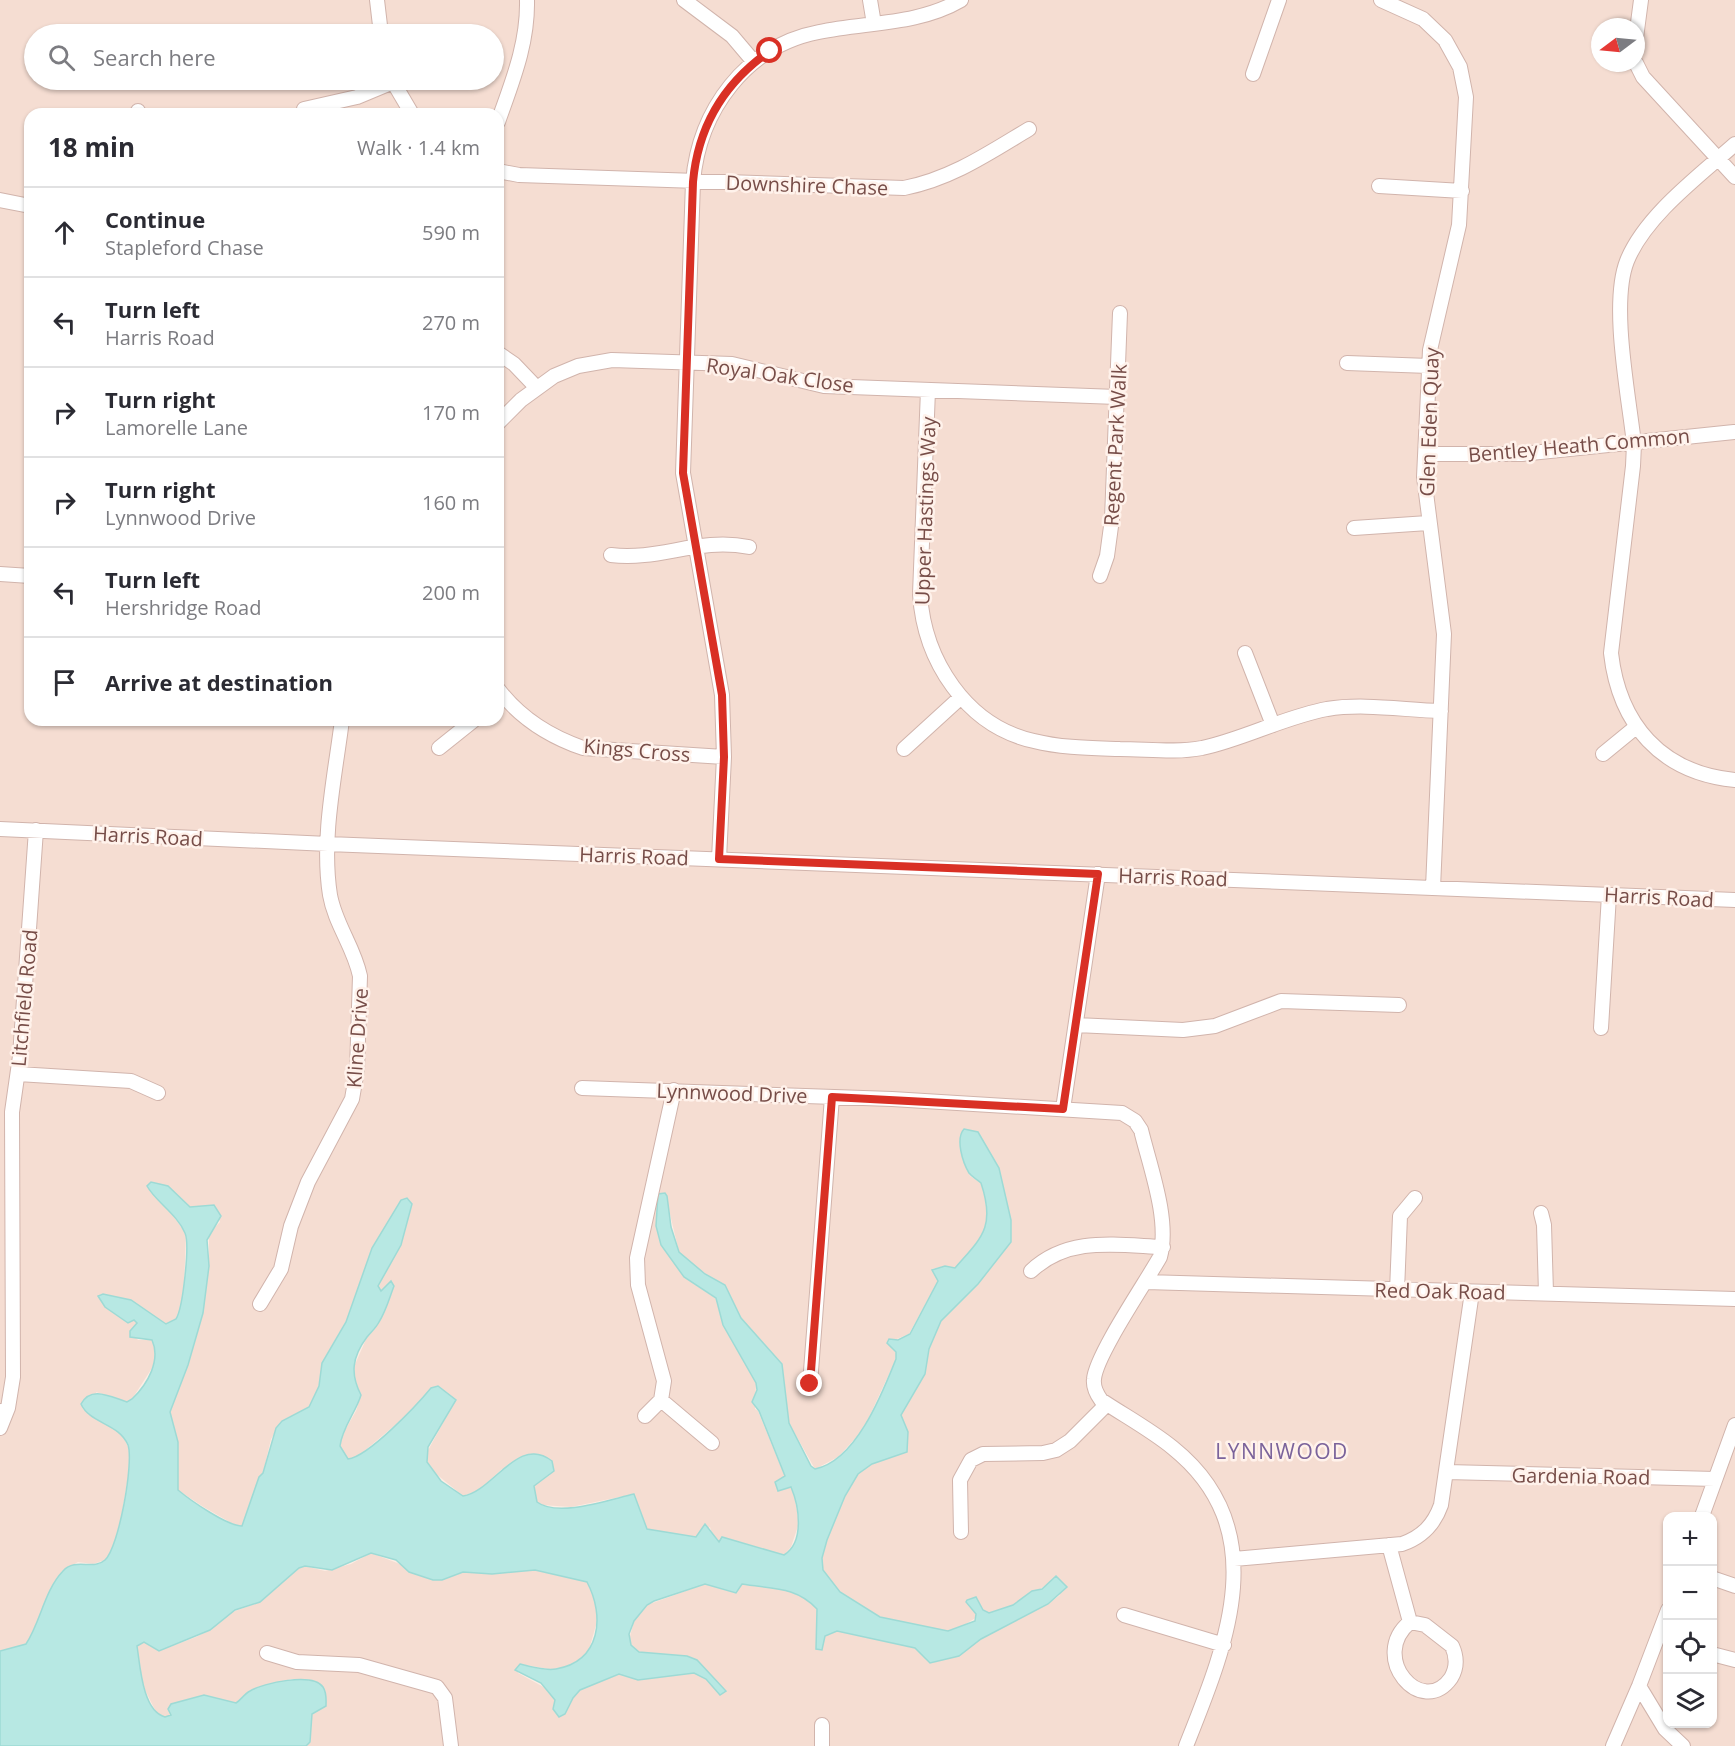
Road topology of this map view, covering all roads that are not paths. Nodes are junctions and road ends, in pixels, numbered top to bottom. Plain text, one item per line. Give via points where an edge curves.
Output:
1 (377, 0) edge
2 (527, 0) edge
3 (684, 0) edge
4 (870, 0) edge
5 (961, 0) edge
6 (1279, 0) edge
7 (1381, 0) edge
8 (1641, 0) edge
9 (1639, 18) edge
10 (380, 24) edge
11 (874, 24) junction
12 (754, 62) junction
13 (1640, 72) edge
14 (1252, 74) dead end
15 (373, 90) edge
16 (398, 90) edge
17 (308, 108) edge
18 (409, 108) edge
19 (503, 108) edge
20 (1029, 129) dead end
21 (1735, 144) edge
22 (1719, 159) junction
23 (504, 172) edge
24 (1735, 177) edge
25 (693, 182) junction
26 (1379, 186) dead end
27 (1462, 191) junction
28 (0, 200) edge
29 (24, 205) edge
30 (1120, 313) dead end
31 (504, 357) edge
32 (686, 362) junction
33 (1347, 363) dead end
34 (1429, 366) junction
35 (536, 387) junction
36 (928, 390) junction
37 (1117, 397) junction
38 (504, 417) edge
39 (1734, 432) edge
40 (1634, 444) junction
41 (1425, 454) junction
42 (1428, 523) junction
43 (1354, 528) dead end
44 (695, 545) junction
45 (749, 547) dead end
46 (611, 555) dead end
47 (0, 574) edge
48 (24, 576) edge
49 (1100, 576) dead end
50 (1245, 653) dead end
51 (961, 697) junction
52 (504, 699) edge
53 (1441, 711) junction
54 (1273, 725) junction
55 (341, 726) edge
56 (466, 726) edge
57 (1636, 727) junction
58 (439, 748) dead end
59 (904, 749) dead end
60 (1603, 754) dead end
61 (724, 757) junction
62 (1735, 780) edge
63 (0, 828) edge
64 (36, 830) junction
65 (328, 844) junction
66 (719, 859) junction
67 (1098, 874) junction
68 (1433, 888) junction
69 (1609, 895) junction
70 (1735, 900) edge
71 (1399, 1005) dead end
72 (1076, 1025) junction
73 (1601, 1028) dead end
74 (18, 1074) junction
75 (582, 1088) dead end
76 (674, 1090) junction
77 (158, 1093) dead end
78 (832, 1097) junction
79 (1063, 1109) junction
80 (1415, 1198) dead end
81 (1542, 1213) dead end
82 (1163, 1247) junction
83 (1031, 1271) dead end
84 (1146, 1282) junction
85 (1397, 1291) junction
86 (1472, 1292) junction
87 (1546, 1293) junction
88 (1735, 1299) edge
89 (260, 1304) dead end
90 (810, 1384) dead end
91 (661, 1400) junction
92 (1107, 1404) junction
93 (4, 1410) edge
94 (645, 1416) dead end
95 (1735, 1425) edge
96 (0, 1428) edge
97 (712, 1443) dead end
98 (1447, 1472) junction
99 (1716, 1479) junction
100 (1704, 1512) edge
101 (961, 1532) dead end
102 (1389, 1545) junction
103 (1234, 1559) junction
104 (1717, 1579) edge
105 (1735, 1586) edge
106 (1124, 1615) dead end
107 (1410, 1622) junction
108 (1663, 1638) edge
109 (1224, 1645) junction
110 (267, 1653) dead end
111 (1717, 1655) edge
112 (1735, 1660) edge
113 (1639, 1686) junction
114 (822, 1725) dead end
115 (451, 1746) edge
116 (822, 1746) edge
117 (1186, 1746) edge
118 (1612, 1746) edge
119 (1683, 1746) edge

1 - 10 street
2 - 19 street via 521,57
3 - 12 street via 732,36
4 - 11 street
5 - 11 street via 917,18
6 - 14 street
7 - 27 street, Glen Eden Quay via 1409,10 1435,29 1460,67 1466,97
8 - 9 street
11 - 12 street via 805,35
12 - 25 street via 732,82 713,110 699,144
13 - 22 street
15 - 17 street
16 - 18 street
20 - 25 street, Downshire Chase via 956,172 904,188
21 - 22 street
22 - 24 street
22 - 40 street via 1658,215 1635,247 1624,271 1620,301
23 - 25 street, Downshire Chase
25 - 32 street
26 - 27 street
27 - 34 street, Glen Eden Quay via 1459,225
28 - 29 street
30 - 37 street, Regent Park Walk
31 - 35 street
32 - 35 street, Royal Oak Close via 595,362 565,370
32 - 36 street, Royal Oak Close via 749,366 824,386
32 - 44 street via 683,473
33 - 34 street
34 - 41 street, Glen Eden Quay
35 - 38 street, Royal Oak Close
36 - 37 street, Royal Oak Close
36 - 51 street, Upper Hastings Way via 921,609 934,655
37 - 49 street, Regent Park Walk via 1112,519
39 - 40 street, Bentley Heath Common
40 - 41 street, Bentley Heath Common via 1522,454
40 - 57 street via 1611,653 1618,692
41 - 42 street, Glen Eden Quay
42 - 43 street
42 - 53 street, Glen Eden Quay via 1444,634
44 - 45 street
44 - 46 street via 651,555
44 - 61 street via 722,695
47 - 48 street
50 - 54 street
51 - 54 street, Upper Hastings Way via 983,717 1018,736 1062,746 1190,749
51 - 59 street
52 - 61 street, Kings Cross via 530,722 583,748
53 - 54 street, Upper Hastings Way via 1329,709
53 - 68 street, Glen Eden Quay
55 - 65 street, Kline Drive
56 - 58 street
57 - 60 street
57 - 62 street via 1675,761
61 - 66 street
63 - 64 street, Harris Road
64 - 65 street, Harris Road
64 - 74 street, Litchfield Road
65 - 66 street, Harris Road
65 - 89 street, Kline Drive via 330,896 360,976 356,1083 346,1115 298,1204 281,1269
66 - 67 street, Harris Road
67 - 68 street, Harris Road
67 - 72 street
68 - 69 street, Harris Road
69 - 70 street, Harris Road
69 - 73 street
71 - 72 street via 1281,1001 1215,1026 1183,1030
72 - 79 street
74 - 77 street via 131,1081
74 - 93 street, Litchfield Road via 12,1112 13,1377
75 - 76 street, Lynnwood Drive
76 - 78 street, Lynnwood Drive
76 - 91 street via 636,1272 664,1381
78 - 79 street, Lynnwood Drive
78 - 90 street
79 - 82 street, Lynnwood Drive via 1122,1113 1139,1126 1163,1224
80 - 85 street via 1400,1216
81 - 87 street
82 - 83 street via 1073,1247 1050,1256
82 - 84 street, Lynnwood Drive
84 - 85 street, Red Oak Road
84 - 92 street, Lynnwood Drive via 1095,1372 1094,1388
85 - 86 street, Red Oak Road
86 - 87 street, Red Oak Road
86 - 98 street
87 - 88 street, Red Oak Road
91 - 94 street
91 - 97 street
92 - 101 street via 1056,1450 983,1454 971,1460 960,1480
92 - 103 street via 1174,1448 1214,1493 1229,1525
93 - 96 street, Litchfield Road
95 - 99 street
98 - 99 street, Gardenia Road
98 - 102 street via 1433,1523 1418,1537
99 - 100 street
102 - 103 street
102 - 107 street
103 - 109 street
104 - 105 street
106 - 109 street
107 - 107 street via 1395,1646 1398,1672 1417,1690 1441,1687 1456,1667 1452,1646 1431,1628
108 - 113 street
109 - 117 street
110 - 115 street via 297,1662 359,1665 437,1687 445,1698
111 - 112 street
113 - 118 street
113 - 119 street via 1665,1728
114 - 116 street

